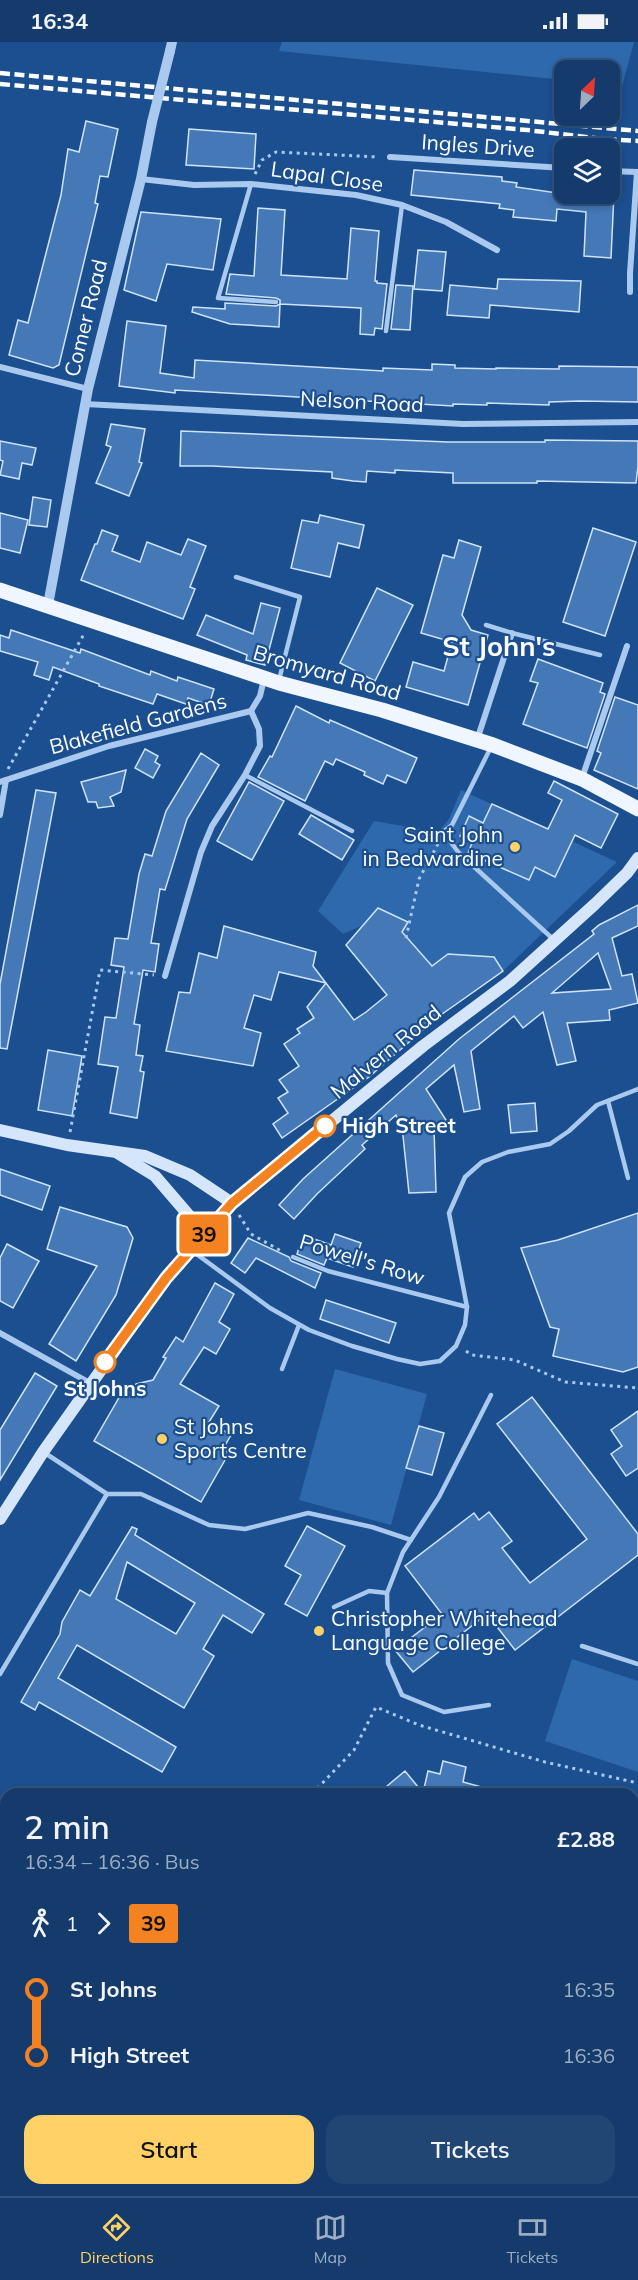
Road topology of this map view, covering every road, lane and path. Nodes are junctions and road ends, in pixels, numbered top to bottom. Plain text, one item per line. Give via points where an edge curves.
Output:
1 (171, 47) edge
2 (390, 157) joint
3 (554, 167) edge
4 (620, 171) edge
5 (638, 172) edge
6 (141, 179) junction
7 (251, 184) junction
8 (402, 205) junction
9 (497, 250) dead end
10 (630, 273) junction
11 (638, 273) edge
12 (630, 292) dead end
13 (276, 302) dead end
14 (386, 331) dead end
15 (0, 367) edge
16 (88, 389) junction
17 (86, 404) junction
18 (638, 422) edge
19 (236, 577) dead end
20 (0, 590) edge
21 (48, 605) junction
22 (91, 622) junction
23 (486, 625) dead end
24 (512, 633) junction
25 (627, 646) dead end
26 (600, 655) dead end
27 (264, 678) junction
28 (279, 683) junction
29 (251, 711) junction
30 (477, 740) junction
31 (493, 744) junction
32 (245, 775) junction
33 (582, 778) junction
34 (3, 781) edge
35 (465, 781) dead end
36 (473, 784) junction
37 (638, 809) edge
38 (0, 815) edge
39 (352, 831) dead end
40 (443, 832) junction
41 (638, 858) edge
42 (406, 938) dead end
43 (554, 940) junction
44 (165, 976) joint
45 (638, 1089) edge
46 (608, 1101) junction
47 (0, 1130) edge
48 (67, 1145) junction
49 (115, 1152) junction
50 (628, 1178) dead end
51 (232, 1203) junction
52 (204, 1233) junction
53 (191, 1250) junction
54 (293, 1257) joint
55 (467, 1307) junction
56 (299, 1325) junction
57 (0, 1333) edge
58 (456, 1346) junction
59 (282, 1369) dead end
60 (90, 1383) junction
61 (638, 1388) edge
62 (491, 1395) dead end
63 (43, 1452) junction
64 (107, 1494) junction
65 (0, 1519) edge
66 (411, 1540) junction
67 (387, 1593) junction
68 (334, 1607) dead end
69 (582, 1646) dead end
70 (638, 1664) edge
71 (0, 1674) edge
72 (489, 1705) dead end
73 (638, 1783) edge
74 (318, 1788) edge

1 - 6 street, Comer Road, bridge
2 - 3 street, Ingles Drive
2 - 7 path via 276,152 262,160
4 - 5 street
5 - 10 street
6 - 7 street, Lapal Close via 194,185
6 - 16 street, Comer Road
7 - 8 street, Lapal Close via 356,195
7 - 13 lane via 218,298
8 - 9 street, Lapal Close via 446,222
8 - 14 lane
10 - 11 street
10 - 12 street
15 - 16 street
16 - 17 street, Comer Road
17 - 18 street, Nelson Road via 464,424
17 - 21 street, Comer Road
19 - 28 lane via 300,597
20 - 21 main road, Bromyard Road
21 - 22 main road, Bromyard Road
22 - 27 main road, Bromyard Road
22 - 34 path via 8,765
23 - 24 lane
24 - 26 lane
24 - 30 street
25 - 33 street
27 - 28 main road, Bromyard Road
27 - 29 street, Blakefield Gardens
28 - 30 main road, Bromyard Road
29 - 32 street via 260,746
29 - 34 street, Blakefield Gardens via 109,746
30 - 31 main road, Bromyard Road
31 - 33 main road, Bromyard Road
31 - 36 lane
32 - 39 lane
32 - 44 street via 212,826 201,852
33 - 37 main road, Bromyard Road
34 - 38 street
35 - 36 lane
36 - 40 lane via 452,825
40 - 42 path via 419,879
40 - 43 lane via 459,853
41 - 43 main road, Malvern Road via 627,873
43 - 51 main road, Malvern Road via 510,981 423,1046
44 - 48 path via 100,970
45 - 46 lane
46 - 50 lane
46 - 55 lane via 597,1105 550,1144 508,1152 482,1162 465,1177 449,1213
47 - 48 main road
48 - 49 main road
49 - 51 main road via 146,1156 190,1175
49 - 52 main road via 155,1176
51 - 52 main road, Malvern Road
51 - 54 path, Powell's Row via 252,1234
52 - 53 main road, Malvern Road
53 - 56 lane
53 - 60 main road, Malvern Road
54 - 55 lane, Powell's Row via 328,1271
55 - 58 lane
56 - 58 lane via 352,1346 420,1364 440,1361
56 - 59 lane
57 - 60 street
58 - 61 path via 472,1355 515,1360 565,1382
60 - 63 main road, Malvern Road
62 - 66 lane
63 - 64 lane
63 - 65 main road, Malvern Road
64 - 66 lane via 141,1494 209,1525 245,1529 308,1513
64 - 71 lane
66 - 67 lane
67 - 68 lane via 369,1591
67 - 72 lane via 388,1663 402,1695 444,1712
69 - 70 lane
73 - 74 path via 545,1762 419,1725 376,1707 354,1750

